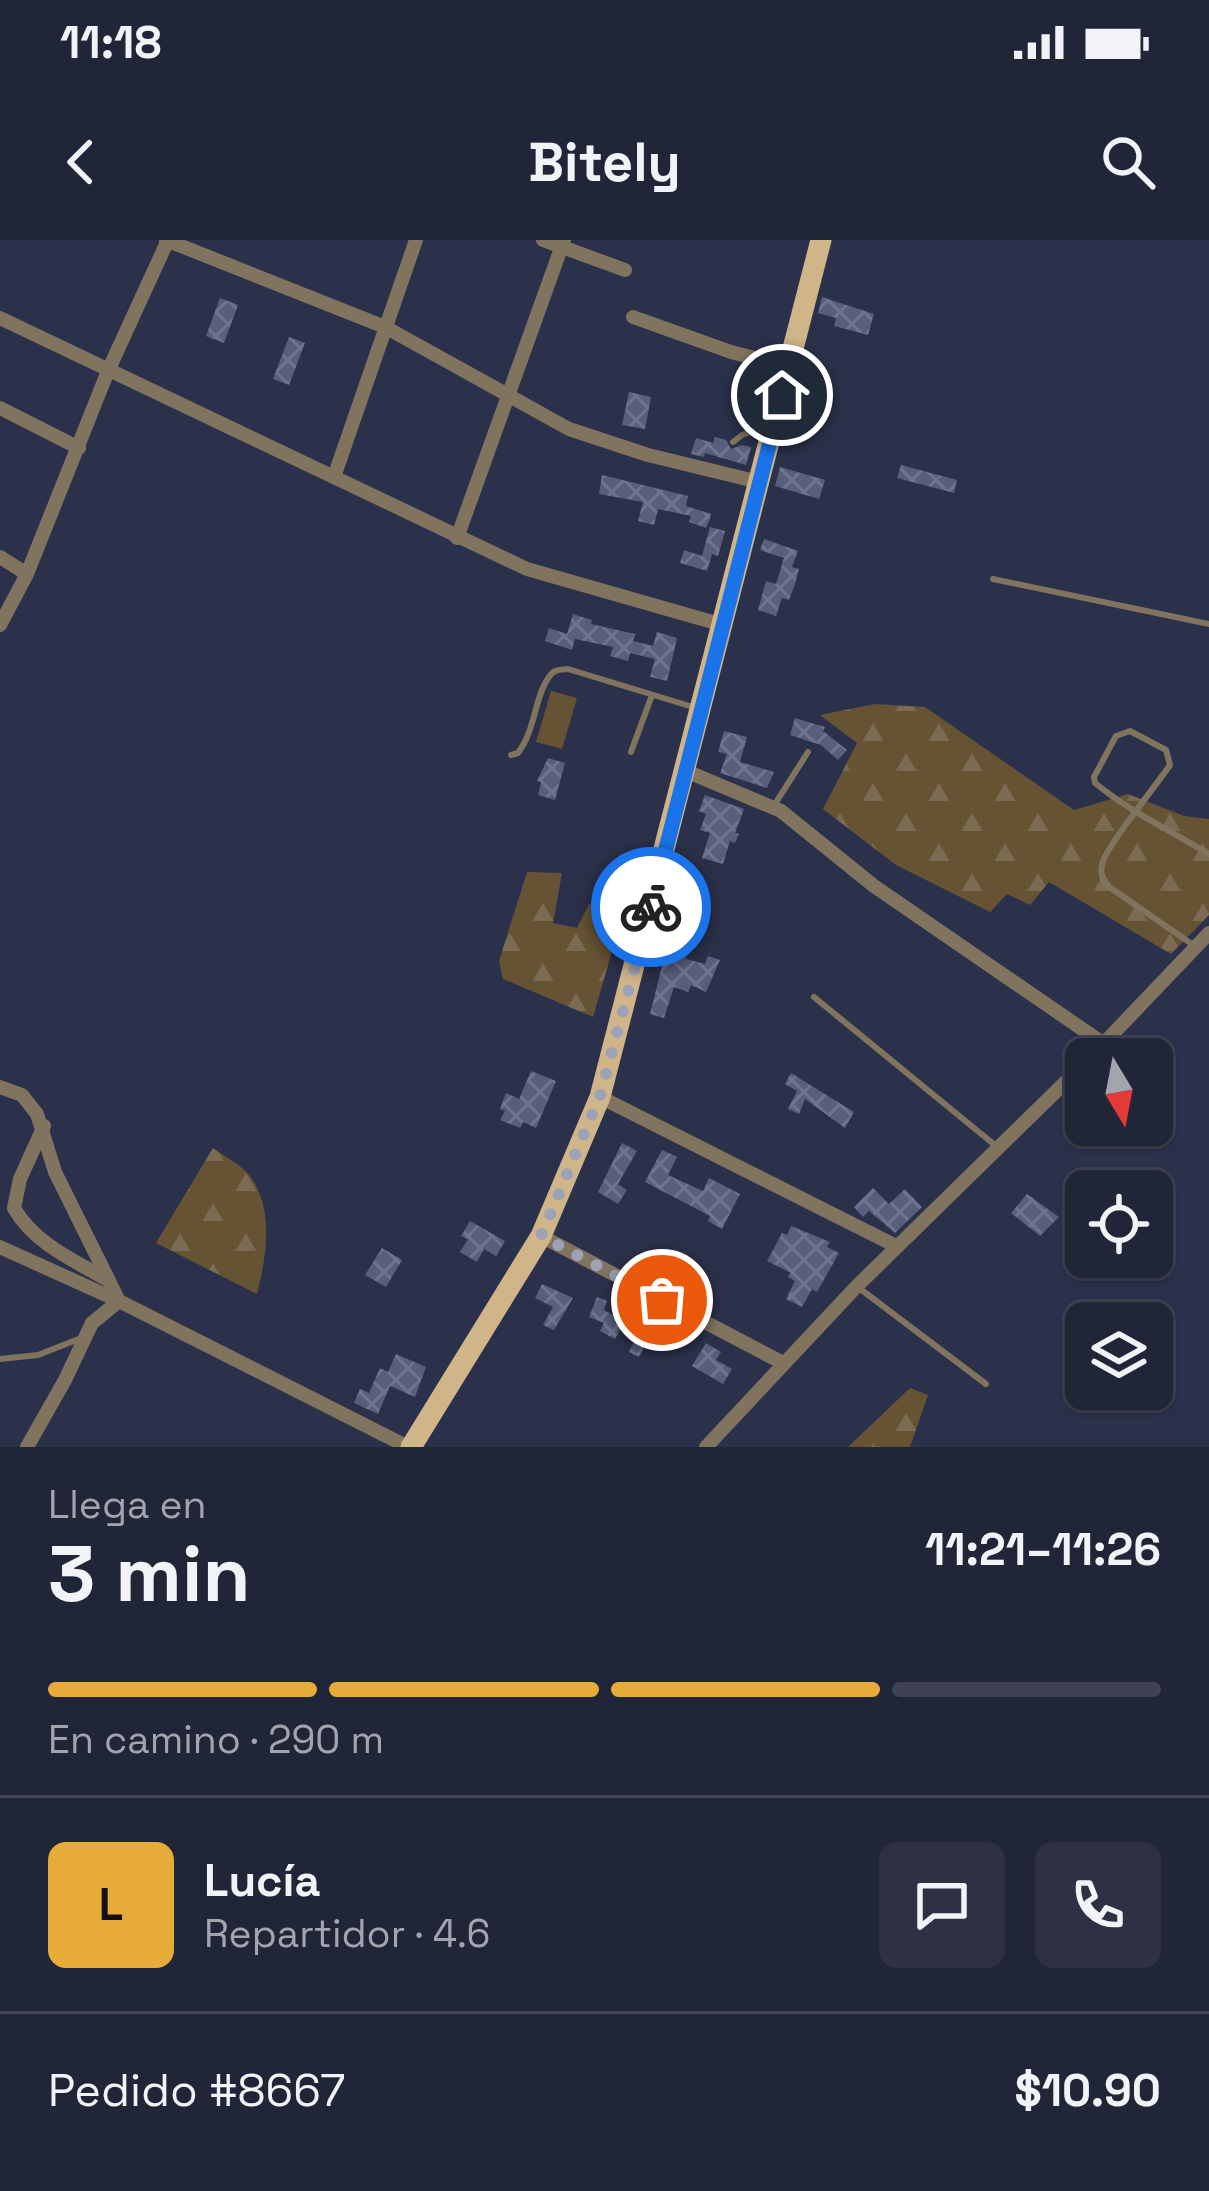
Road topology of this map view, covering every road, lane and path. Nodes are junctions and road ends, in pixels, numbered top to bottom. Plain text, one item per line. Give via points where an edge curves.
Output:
1 (167, 240) edge
2 (416, 240) edge
3 (543, 240) edge
4 (821, 240) edge
5 (562, 244) edge
6 (625, 270) dead end
7 (633, 317) dead end
8 (0, 318) edge
9 (385, 327) junction
10 (789, 367) junction
11 (108, 371) junction
12 (507, 396) junction
13 (0, 408) edge
14 (774, 424) junction
15 (733, 442) dead end
16 (79, 448) junction
17 (334, 477) junction
18 (759, 482) junction
19 (457, 538) junction
20 (0, 557) edge
21 (27, 574) junction
22 (993, 579) dead end
23 (1209, 624) edge
24 (0, 625) edge
25 (723, 625) junction
26 (652, 695) junction
27 (702, 710) junction
28 (631, 752) dead end
29 (808, 752) dead end
30 (511, 755) dead end
31 (686, 771) junction
32 (774, 807) junction
33 (1139, 812) junction
34 (1209, 854) edge
35 (1209, 933) edge
36 (1196, 947) junction
37 (814, 997) dead end
38 (1095, 1038) edge
39 (1110, 1038) edge
40 (1065, 1083) edge
41 (0, 1088) edge
42 (600, 1096) junction
43 (44, 1126) junction
44 (999, 1148) junction
45 (541, 1236) junction
46 (0, 1246) edge
47 (896, 1246) junction
48 (106, 1279) junction
49 (856, 1286) junction
50 (118, 1301) junction
51 (87, 1336) junction
52 (0, 1359) edge
53 (783, 1363) junction
54 (986, 1384) dead end
55 (27, 1447) edge
56 (410, 1447) edge
57 (706, 1447) edge

1 - 9 street
1 - 11 street
2 - 9 street
3 - 5 street
4 - 10 main road
5 - 6 street
5 - 12 street
7 - 10 street
8 - 11 street
9 - 12 street
9 - 17 street
10 - 14 main road
11 - 16 street
11 - 17 street
12 - 18 street via 569,429 725,466
12 - 19 street
13 - 16 street
14 - 15 lane
14 - 18 main road
16 - 21 street
17 - 19 street
18 - 25 main road
19 - 25 street via 527,569
20 - 21 street
21 - 24 street
22 - 23 lane
25 - 27 main road
26 - 27 lane
26 - 28 lane
26 - 30 lane via 558,670 524,745
27 - 31 main road
29 - 32 lane
31 - 32 street
31 - 42 main road
32 - 38 street
33 - 33 lane via 1094,777 1116,736 1130,731 1171,757
33 - 34 lane
33 - 36 lane via 1103,859 1102,877
35 - 36 street
36 - 39 street
37 - 44 lane
40 - 44 street
41 - 43 street via 22,1095
42 - 45 main road
42 - 47 street
43 - 48 street via 55,1172
43 - 48 street via 14,1208 50,1246
44 - 47 street
45 - 53 street
45 - 56 main road
46 - 50 street
47 - 49 street
48 - 50 street
49 - 53 street
49 - 54 lane
50 - 51 street
50 - 56 street
51 - 52 lane
51 - 55 street
53 - 57 street

